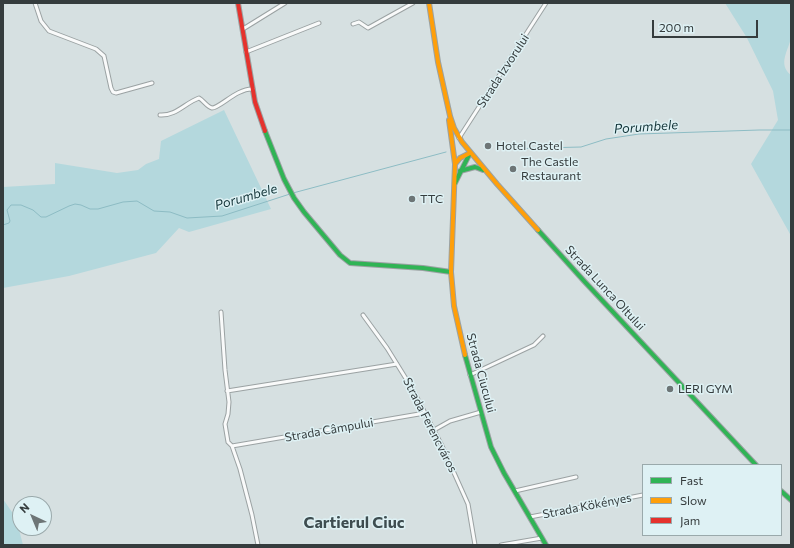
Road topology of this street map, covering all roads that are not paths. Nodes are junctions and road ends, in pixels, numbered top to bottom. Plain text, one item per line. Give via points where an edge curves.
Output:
1 (35, 3) edge
2 (238, 3) edge
3 (285, 3) edge
4 (413, 3) edge
5 (428, 3) edge
6 (546, 3) edge
7 (319, 22) dead end
8 (353, 24) dead end
9 (243, 29) junction
10 (246, 52) junction
11 (152, 83) dead end
12 (253, 89) junction
13 (160, 115) dead end
14 (450, 116) junction
15 (459, 138) junction
16 (470, 153) junction
17 (455, 164) junction
18 (460, 171) junction
19 (486, 171) junction
20 (453, 191) junction
21 (451, 272) junction
22 (221, 312) dead end
23 (364, 315) dead end
24 (543, 336) dead end
25 (397, 364) junction
26 (470, 375) junction
27 (227, 391) junction
28 (480, 412) junction
29 (425, 413) junction
30 (434, 430) junction
31 (232, 446) junction
32 (755, 464) edge
33 (576, 477) dead end
34 (515, 491) junction
35 (782, 491) edge
36 (642, 495) edge
37 (791, 500) edge
38 (530, 518) junction
39 (542, 538) junction
40 (258, 545) edge
41 (475, 545) edge
42 (501, 545) edge
43 (546, 545) edge

1 - 11 street via 41,21 49,30 101,52 113,92
2 - 9 main road
3 - 9 street
4 - 8 street via 368,28 359,22
5 - 14 main road
6 - 15 street, Strada Izvorului
7 - 10 street
9 - 10 main road
10 - 12 main road
12 - 13 street via 242,90 215,107 209,106 199,98 171,114
12 - 21 main road via 261,120 290,192 347,262
14 - 15 main road, Strada Lunca Oltului
14 - 17 main road
15 - 16 main road, Strada Lunca Oltului
16 - 17 main road
16 - 18 main road
16 - 19 main road, Strada Lunca Oltului
17 - 20 main road
18 - 19 main road via 475,167
18 - 20 main road
19 - 32 main road, Strada Lunca Oltului via 584,281
20 - 21 main road, Strada Ciucului
21 - 26 main road, Strada Ciucului via 454,306
22 - 27 street
23 - 25 street, Strada Ferencváros
24 - 26 street via 534,345
25 - 27 street
25 - 29 street, Strada Ferencváros
26 - 28 main road, Strada Ciucului
27 - 31 street via 229,402 225,424 228,442
28 - 30 street
28 - 34 main road, Strada Ciucului via 491,447
29 - 30 street, Strada Ferencváros
29 - 31 street, Strada Câmpului
30 - 41 street, Strada Ferencváros via 468,504
31 - 40 street
33 - 34 street
34 - 38 main road, Strada Ciucului
35 - 37 main road
36 - 38 street, Strada Kökényes
38 - 39 main road, Strada Ciucului
39 - 42 street
39 - 43 main road, Strada Ciucului

